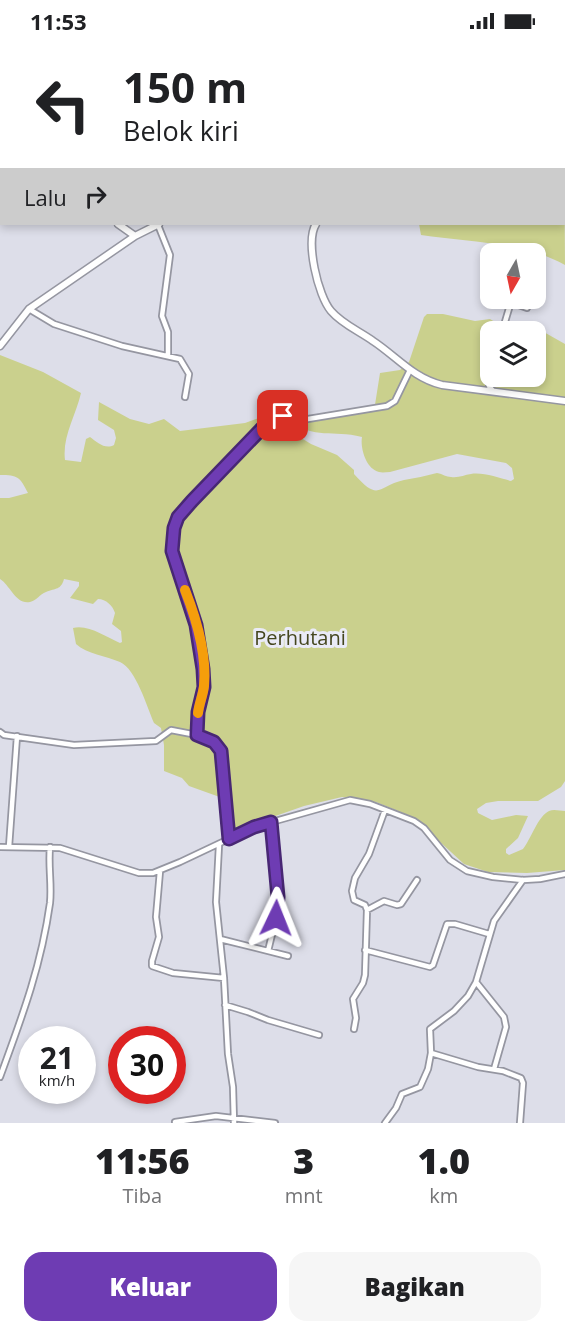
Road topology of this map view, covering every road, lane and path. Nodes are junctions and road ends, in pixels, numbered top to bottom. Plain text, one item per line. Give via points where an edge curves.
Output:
1 (119, 225) edge
2 (156, 225) edge
3 (158, 225) edge
4 (316, 225) edge
5 (135, 236) junction
6 (28, 309) junction
7 (0, 346) edge
8 (168, 356) junction
9 (410, 370) junction
10 (490, 387) edge
11 (493, 392) junction
12 (185, 397) dead end
13 (565, 400) edge
14 (0, 732) edge
15 (197, 735) junction
16 (16, 736) junction
17 (385, 810) junction
18 (271, 822) junction
19 (229, 839) junction
20 (219, 845) junction
21 (0, 847) edge
22 (9, 847) junction
23 (50, 847) junction
24 (160, 871) junction
25 (565, 874) edge
26 (417, 880) dead end
27 (523, 880) junction
28 (367, 910) junction
29 (489, 934) junction
30 (220, 939) junction
31 (365, 950) junction
32 (268, 951) junction
33 (288, 956) dead end
34 (224, 978) junction
35 (476, 982) junction
36 (225, 1005) junction
37 (354, 1029) dead end
38 (319, 1035) dead end
39 (431, 1053) junction
40 (494, 1069) junction
41 (0, 1077) edge
42 (234, 1120) edge
43 (175, 1122) edge
44 (275, 1123) edge
45 (385, 1123) edge
46 (520, 1123) edge

1 - 5 street
2 - 5 street
3 - 8 street via 170,255 162,316 168,332
4 - 9 street via 312,234 314,262 326,305 340,320
5 - 6 street
6 - 7 street
6 - 8 street via 54,324
8 - 12 street via 182,361 188,370
9 - 11 street via 434,382
9 - 15 street via 395,401 387,406 308,419 279,416 270,420 178,517 172,551 196,625 203,669
10 - 11 street
11 - 13 street
14 - 16 street
15 - 16 street via 171,730 156,741 74,745
15 - 19 street via 214,742 221,751
16 - 22 street
17 - 18 street via 350,800
17 - 27 street via 419,824 458,866 478,874
17 - 28 street via 352,891 354,900
18 - 19 street
18 - 32 street via 278,902
19 - 20 street
20 - 24 street
20 - 30 street via 216,902
21 - 22 street
22 - 23 street
23 - 24 street via 139,873
23 - 41 street via 50,898 41,954 34,985
24 - 34 street via 156,917 159,937 152,966 176,974
25 - 27 street
26 - 28 street via 401,904 384,901
27 - 29 street
28 - 31 street
29 - 31 street via 447,924 430,967
29 - 35 street
30 - 32 street
30 - 34 street
31 - 37 street via 364,979 353,999
32 - 33 street
34 - 36 street
35 - 39 street via 461,1004 430,1029
35 - 40 street via 506,1021
36 - 38 street
36 - 42 street
39 - 40 street
39 - 45 street via 420,1087 402,1094
40 - 46 street via 523,1079
42 - 43 street via 216,1116
42 - 44 street

